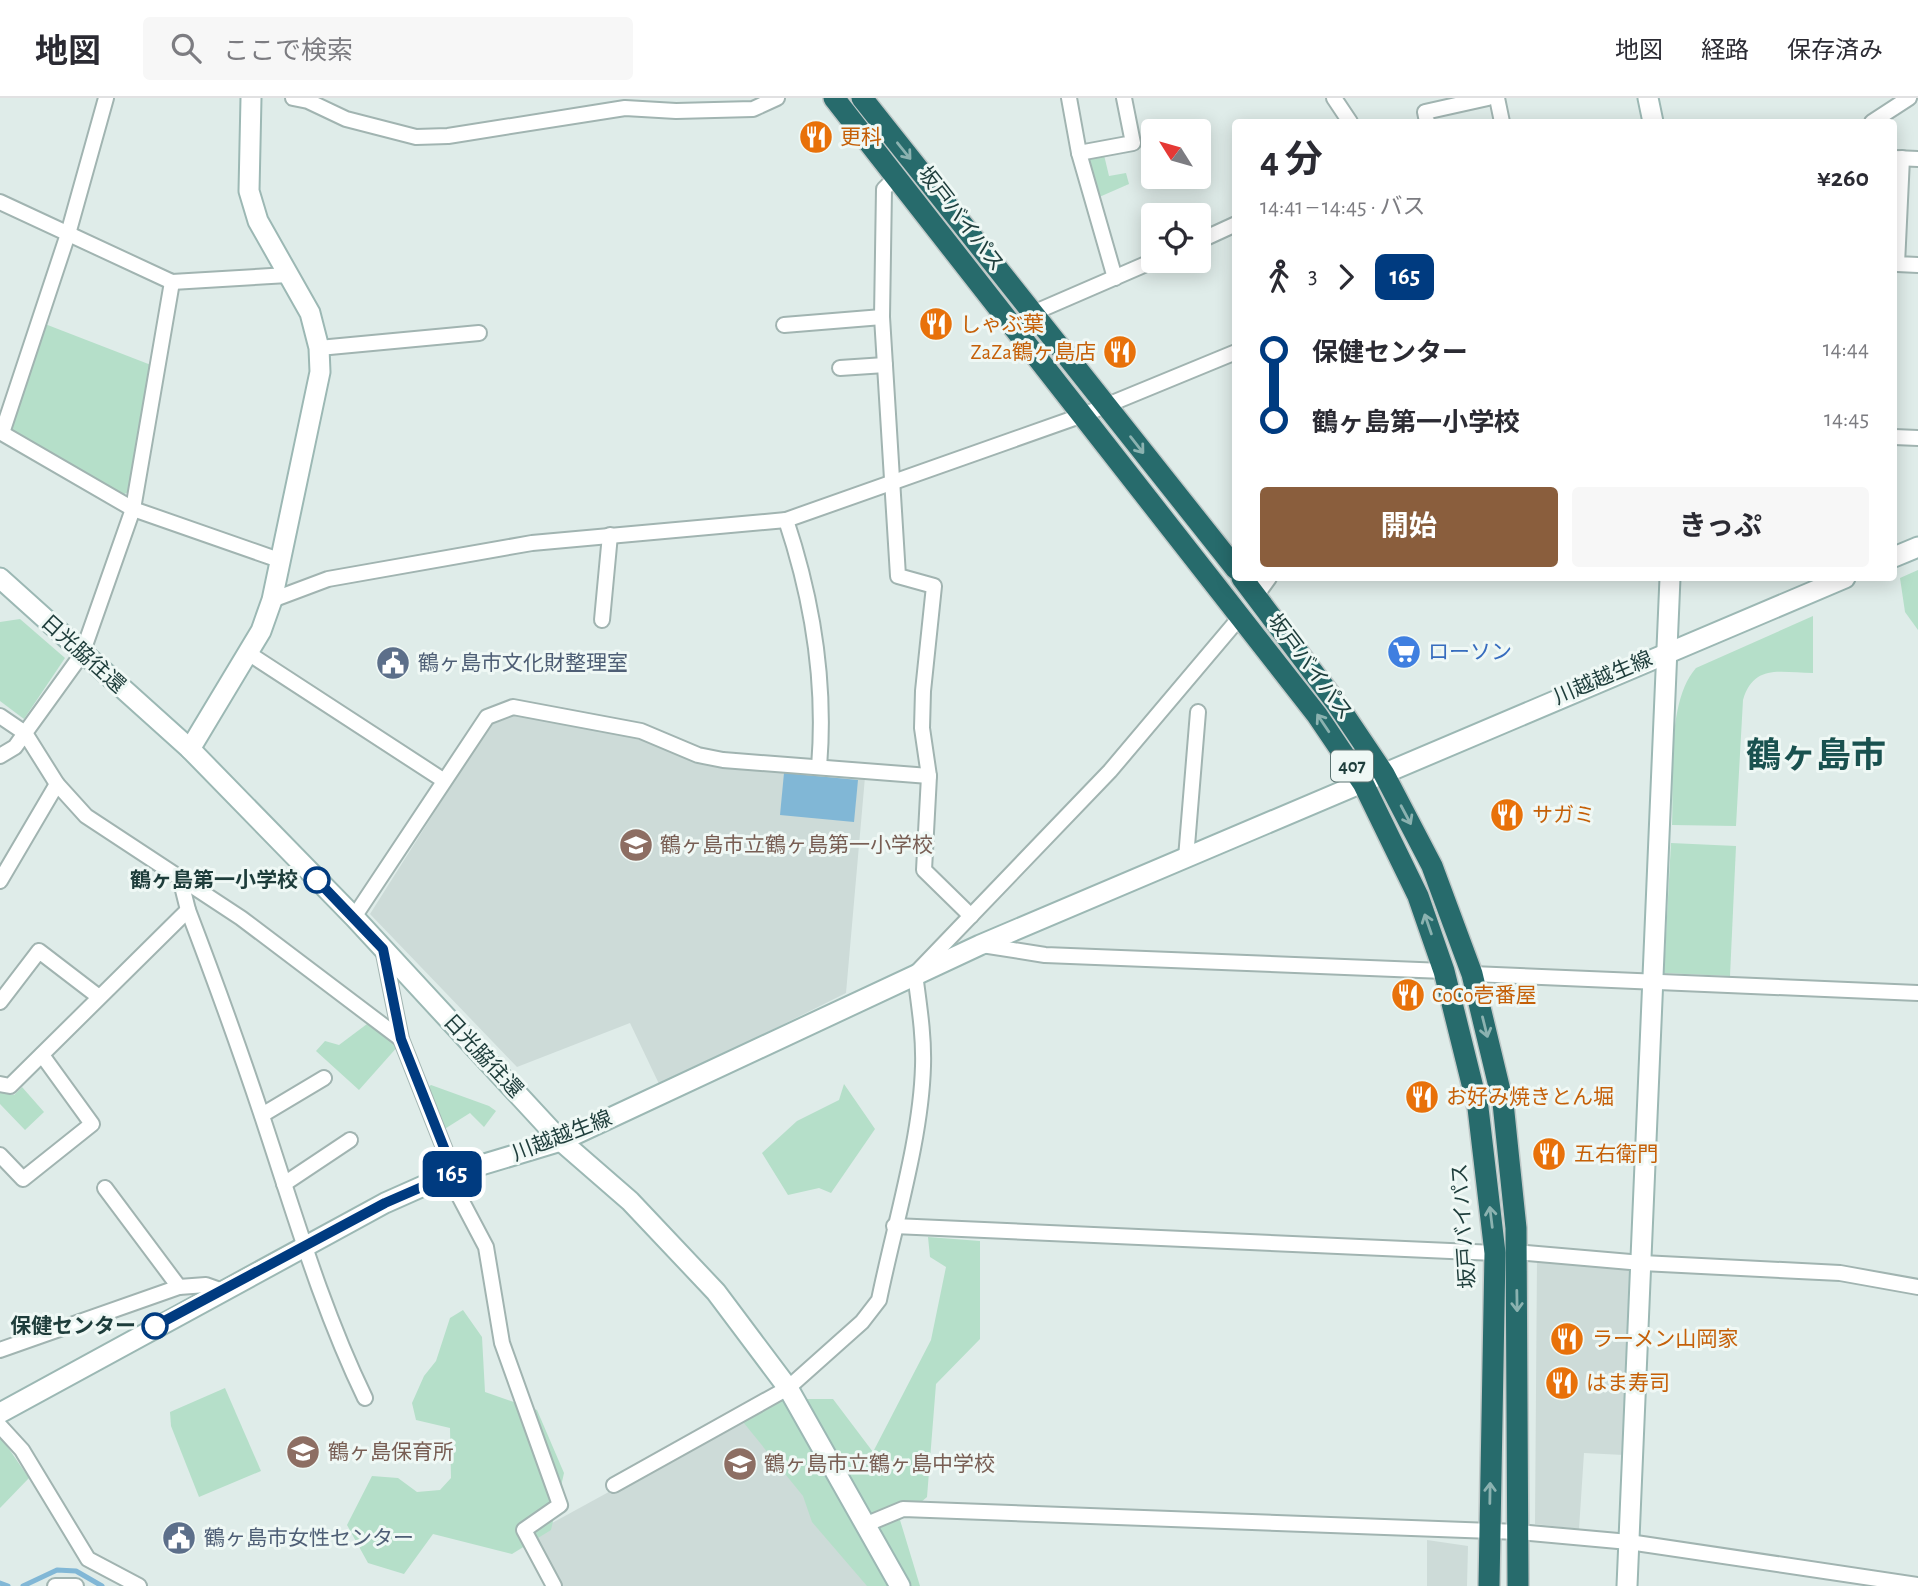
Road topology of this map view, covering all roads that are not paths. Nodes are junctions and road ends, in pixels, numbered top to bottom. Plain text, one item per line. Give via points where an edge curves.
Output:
1 (106, 98) edge
2 (251, 98) edge
3 (293, 98) edge
4 (778, 98) edge
5 (834, 98) edge
6 (862, 98) edge
7 (1069, 98) edge
8 (1125, 98) edge
9 (1334, 98) edge
10 (1488, 98) edge
11 (1497, 98) edge
12 (1648, 98) edge
13 (1909, 98) edge
14 (1348, 119) edge
15 (1426, 119) edge
16 (1501, 119) edge
17 (1652, 119) edge
18 (1877, 119) edge
19 (1079, 153) junction
20 (1898, 158) edge
21 (1918, 159) edge
22 (896, 177) junction
23 (0, 202) edge
24 (1232, 226) edge
25 (68, 234) junction
26 (1211, 235) edge
27 (1918, 265) edge
28 (1141, 266) edge
29 (288, 275) junction
30 (1115, 278) junction
31 (172, 282) junction
32 (1033, 313) junction
33 (882, 317) junction
34 (784, 325) dead end
35 (479, 332) dead end
36 (319, 348) junction
37 (1232, 354) edge
38 (885, 365) junction
39 (840, 368) dead end
40 (1105, 405) junction
41 (1083, 415) junction
42 (1, 433) edge
43 (1897, 437) edge
44 (1918, 438) edge
45 (891, 485) junction
46 (133, 509) junction
47 (786, 520) junction
48 (610, 535) junction
49 (1918, 547) edge
50 (1897, 556) edge
51 (282, 561) junction
52 (1232, 564) edge
53 (0, 578) edge
54 (1244, 581) edge
55 (1267, 581) edge
56 (1670, 581) edge
57 (1837, 581) edge
58 (1256, 596) junction
59 (272, 600) junction
60 (1241, 615) junction
61 (602, 620) dead end
62 (1668, 650) junction
63 (248, 653) junction
64 (82, 654) junction
65 (1198, 712) dead end
66 (0, 716) edge
67 (25, 733) junction
68 (190, 748) junction
69 (0, 756) edge
70 (819, 766) junction
71 (1384, 774) junction
72 (929, 776) junction
73 (443, 780) junction
74 (1363, 783) junction
75 (57, 784) junction
76 (1186, 858) junction
77 (2, 872) edge
78 (180, 878) junction
79 (188, 910) junction
80 (971, 916) junction
81 (354, 917) junction
82 (980, 945) junction
83 (383, 949) junction
84 (1444, 971) junction
85 (915, 974) junction
86 (1472, 974) junction
87 (1654, 983) junction
88 (1918, 993) edge
89 (99, 997) junction
90 (0, 1002) edge
91 (401, 1039) junction
92 (42, 1055) junction
93 (324, 1078) dead end
94 (0, 1084) edge
95 (262, 1115) junction
96 (350, 1140) dead end
97 (561, 1141) junction
98 (0, 1155) edge
99 (451, 1174) junction
100 (284, 1184) junction
101 (105, 1188) dead end
102 (894, 1226) junction
103 (302, 1246) junction
104 (1506, 1252) junction
105 (1642, 1263) junction
106 (179, 1287) junction
107 (1918, 1287) edge
108 (220, 1290) junction
109 (0, 1349) edge
110 (788, 1388) junction
111 (365, 1398) dead end
112 (0, 1413) edge
113 (0, 1426) edge
114 (614, 1485) dead end
115 (867, 1524) junction
116 (1489, 1532) junction
117 (1519, 1532) junction
118 (1629, 1542) junction
119 (1918, 1585) edge
120 (55, 1586) edge
121 (76, 1586) edge
122 (139, 1586) edge
123 (554, 1586) edge
124 (900, 1586) edge
125 (1489, 1586) edge
126 (1518, 1586) edge
127 (1627, 1586) edge

1 - 25 street
2 - 29 street via 249,191 258,221
3 - 4 street via 346,119 416,137 625,108 753,109
5 - 22 highway, 坂戸バイパス / 407
6 -> 32 highway, 坂戸バイパス
7 - 19 street
8 - 19 street via 1133,143
9 - 14 street
10 - 15 street via 1425,113
11 - 16 street
12 - 17 street
13 - 18 street
19 - 30 street
20 - 21 street
20 - 27 street via 1897,264
22 - 33 street via 884,189
22 - 41 highway, 坂戸バイパス / 407
23 - 25 street
24 - 26 street
25 - 31 street
25 - 42 street
28 - 30 street
29 - 31 street
29 - 36 street via 310,313
30 - 32 street
31 - 46 street
32 - 40 highway, 坂戸バイパス
33 - 34 street
33 - 38 street
35 - 36 street
36 - 51 street via 320,372
37 - 40 street
38 - 39 street
38 - 45 street
40 - 41 street
40 -> 52 highway, 坂戸バイパス
41 - 45 street
41 - 60 highway, 坂戸バイパス / 407
42 - 46 street
43 - 44 street
45 - 47 street
45 - 72 street via 898,576 934,586 922,728
46 - 51 street
46 - 64 street
47 - 48 street
47 - 70 street via 803,573 823,716
48 - 59 street via 532,543 328,579
48 - 61 street
49 - 50 street
51 - 59 street
53 - 64 street, 日光脇往還
54 - 58 highway, 坂戸バイパス / 407
55 - 58 street
56 - 62 street
57 - 62 street, 川越越生線
58 - 71 highway, 坂戸バイパス / 407
59 - 63 street
74 -> 60 highway, 坂戸バイパス / 407
60 - 80 street via 1111,771
62 - 71 street, 川越越生線
62 - 87 street
63 - 68 street
63 - 73 street
64 - 67 street
64 - 68 street, 日光脇往還
65 - 76 street
66 - 67 street
67 - 69 street via 15,747
67 - 75 street
68 - 81 street, 日光脇往還
70 - 72 street
70 - 73 street via 723,760 698,755 641,731 513,707 487,717
71 - 74 street, 川越越生線
71 -> 86 highway, 坂戸バイパス / 407 via 1432,866
72 - 80 street via 925,870
73 - 81 street
74 - 76 street, 川越越生線
84 -> 74 highway, 坂戸バイパス / 407 via 1418,896
75 - 77 street
75 - 78 street via 86,816
76 - 82 street, 川越越生線
78 - 79 street
78 - 91 street via 241,918
79 - 89 street
79 - 95 street
80 - 85 street
81 - 83 street, 日光脇往還
82 - 84 street via 1045,955
82 - 85 street, 川越越生線
83 - 91 street
83 - 97 street, 日光脇往還
104 -> 84 highway, 坂戸バイパス / 407 via 1478,1108
85 - 97 street, 川越越生線
85 - 102 street via 923,1066 918,1115
86 - 87 street
86 -> 104 highway, 坂戸バイパス / 407 via 1503,1103
87 - 88 street
87 - 105 street
89 - 90 street via 38,951
89 - 92 street
91 - 99 street
92 - 94 street via 10,1087
92 - 98 street via 92,1124 23,1179
93 - 95 street
95 - 100 street
96 - 100 street
97 - 99 street, 川越越生線
97 - 110 street, 日光脇往還 via 630,1201 716,1292
99 - 103 street, 川越越生線
99 - 123 street via 486,1247 502,1343 560,1505 524,1530
100 - 103 street
101 - 106 street
102 - 104 street
102 - 110 street via 879,1300 862,1322
103 - 108 street, 川越越生線
103 - 111 street
104 - 105 street
116 -> 104 highway, 坂戸バイパス / 407
104 -> 117 highway, 坂戸バイパス / 407
105 - 107 street via 1840,1273
105 - 118 street
106 - 108 street via 206,1285
106 - 109 street
108 - 112 street, 川越越生線
110 - 114 street
110 - 115 street, 日光脇往還
113 - 122 street via 22,1450 88,1559
115 - 116 street via 903,1509
115 - 124 street, 日光脇往還
116 - 117 street
116 - 125 highway, 坂戸バイパス / 407
117 - 118 street
117 - 126 highway, 坂戸バイパス / 407
118 - 119 street
118 - 127 street
120 - 121 street

